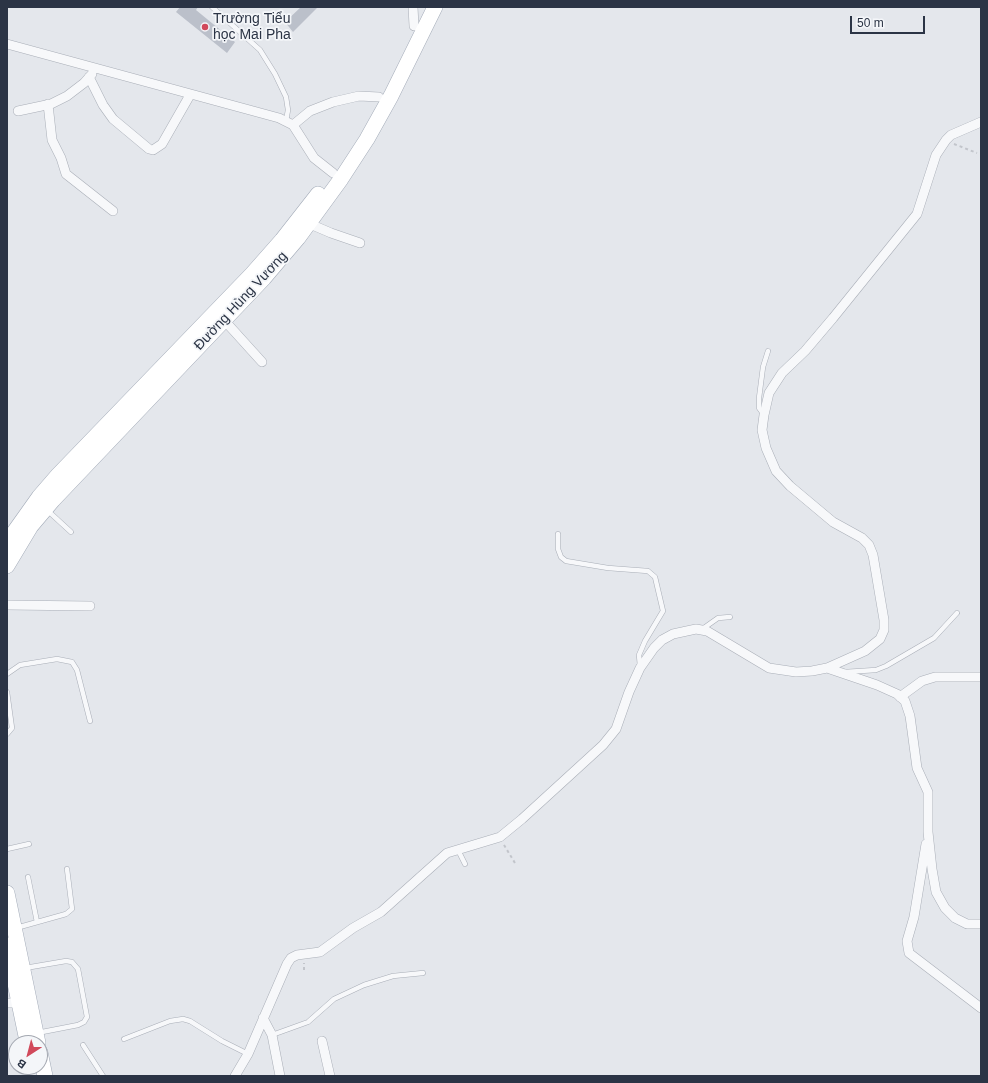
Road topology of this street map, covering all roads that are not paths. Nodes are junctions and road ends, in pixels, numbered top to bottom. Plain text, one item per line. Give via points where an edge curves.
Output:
1 (212, 7) edge
2 (413, 7) edge
3 (424, 7) edge
4 (435, 7) edge
5 (414, 35) junction
6 (7, 44) edge
7 (97, 68) junction
8 (89, 77) junction
9 (190, 95) junction
10 (379, 97) junction
11 (48, 104) junction
12 (18, 111) dead end
13 (981, 122) edge
14 (290, 123) junction
15 (337, 176) junction
16 (113, 212) dead end
17 (310, 224) junction
18 (360, 243) dead end
19 (224, 320) junction
20 (768, 351) dead end
21 (262, 362) dead end
22 (764, 415) junction
23 (46, 509) junction
24 (72, 532) dead end
25 (558, 534) dead end
26 (7, 542) edge
27 (7, 566) edge
28 (7, 605) edge
29 (90, 606) dead end
30 (957, 613) dead end
31 (730, 617) dead end
32 (701, 630) junction
33 (640, 668) junction
34 (827, 668) junction
35 (837, 672) junction
36 (7, 674) edge
37 (981, 677) edge
38 (7, 692) edge
39 (900, 697) junction
40 (90, 721) dead end
41 (7, 734) edge
42 (928, 832) junction
43 (29, 844) dead end
44 (7, 849) edge
45 (458, 850) junction
46 (465, 864) dead end
47 (67, 868) dead end
48 (28, 877) dead end
49 (7, 893) edge
50 (37, 922) junction
51 (981, 924) edge
52 (15, 929) junction
53 (7, 945) edge
54 (23, 969) junction
55 (423, 973) dead end
56 (13, 1003) edge
57 (981, 1008) edge
58 (263, 1018) junction
59 (31, 1035) edge
60 (33, 1035) edge
61 (48, 1035) edge
62 (272, 1035) junction
63 (124, 1039) dead end
64 (322, 1041) dead end
65 (83, 1045) dead end
66 (248, 1054) junction
67 (103, 1076) edge
68 (235, 1076) edge
69 (280, 1076) edge
70 (330, 1076) edge

1 - 14 lane via 260,50 286,97
2 - 5 street
3 - 5 main road, Đường Hùng Vương
4 - 5 main road, Đường Hùng Vương
5 - 10 main road, Đường Hùng Vương
5 - 15 main road, Đường Hùng Vương via 391,96
6 - 7 street
7 - 8 street
7 - 9 street
8 - 9 street via 99,99 113,119 149,149 158,148 162,144
8 - 11 street via 76,91
9 - 14 street
10 - 14 street via 359,96 333,102 310,111
10 - 15 main road, Đường Hùng Vương
11 - 12 street
11 - 16 street via 52,140 66,174
13 - 22 street via 951,135 946,140 936,155 917,214 829,323 782,373 769,392
14 - 15 street via 314,158
15 - 17 main road, Đường Hùng Vương
15 - 26 main road, Đường Hùng Vương via 252,274 58,475
17 - 18 street
17 - 19 main road, Đường Hùng Vương
19 - 21 street
19 - 23 main road, Đường Hùng Vương
20 - 22 lane via 758,398 759,408
22 - 34 street via 762,430 766,448 776,470 790,486 833,522 862,538 869,545 873,555 884,630 880,639 865,651
23 - 24 lane
23 - 27 main road, Đường Hùng Vương
25 - 33 lane via 563,560 608,568 648,571 655,577 663,611 639,655
28 - 29 street
30 - 35 lane via 934,638 886,666 876,670
31 - 32 lane via 718,618
32 - 33 street via 673,634 662,640
32 - 34 street via 716,636 769,668 812,672
33 - 45 street via 616,729 603,745 500,837
34 - 35 street
35 - 39 street via 877,685
36 - 40 lane via 20,665 57,659 72,662 77,670
37 - 39 street via 935,677 922,681
38 - 41 lane via 12,728
39 - 42 street via 905,701 910,716 917,768 928,792
42 - 51 street via 936,892 945,908 955,918 967,924
42 - 57 street via 914,917 907,941 909,953
43 - 44 lane
45 - 46 lane
45 - 58 street via 447,853 381,912 347,932 327,948 291,958
47 - 50 lane via 72,909 66,914
48 - 50 lane
49 - 52 main road
50 - 52 lane
52 - 54 main road
53 - 56 main road
54 - 60 main road
54 - 61 lane via 66,961 72,962 78,969 87,1017 84,1022
55 - 62 lane via 393,976 364,985 334,999 308,1022
56 - 59 main road
58 - 62 street
58 - 66 street
62 - 69 street
63 - 66 lane via 170,1021 183,1019
64 - 70 street
65 - 67 lane
66 - 68 street

